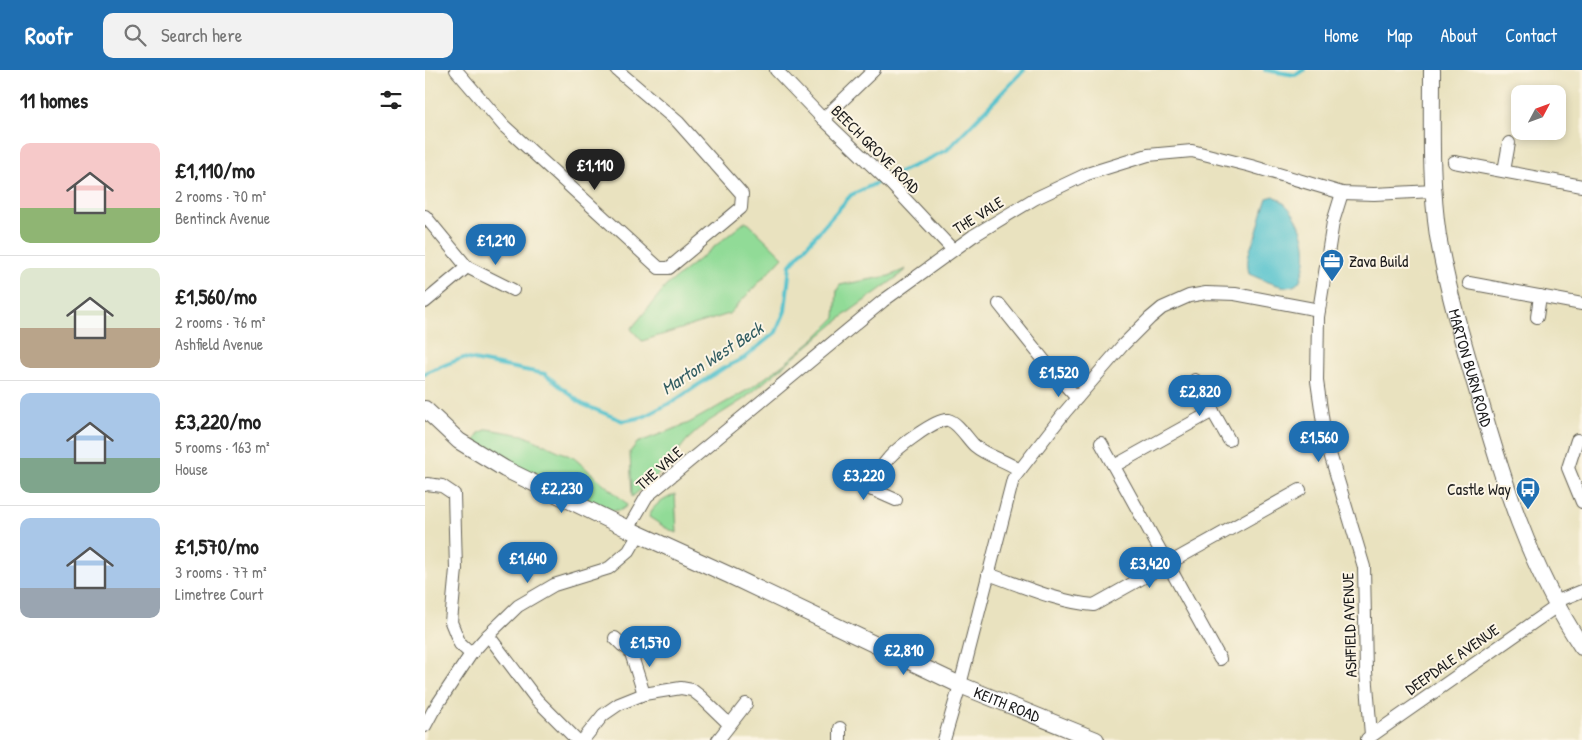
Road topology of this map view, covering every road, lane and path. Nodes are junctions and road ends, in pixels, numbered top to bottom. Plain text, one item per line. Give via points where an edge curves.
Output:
1 (456, 70) edge
2 (617, 70) edge
3 (777, 70) edge
4 (874, 70) edge
5 (1432, 70) edge
6 (823, 119) junction
7 (1509, 143) dead end
8 (1454, 162) dead end
9 (1504, 171) junction
10 (1582, 186) edge
11 (1434, 191) junction
12 (1342, 193) junction
13 (425, 216) edge
14 (953, 250) junction
15 (467, 268) junction
16 (1469, 283) dead end
17 (513, 290) dead end
18 (1540, 296) junction
19 (425, 302) edge
20 (999, 304) dead end
21 (1582, 304) edge
22 (1319, 310) junction
23 (1537, 317) dead end
24 (1195, 380) dead end
25 (1077, 398) junction
26 (425, 409) edge
27 (1213, 411) junction
28 (1229, 440) dead end
29 (1577, 440) dead end
30 (1101, 443) dead end
31 (1114, 466) junction
32 (1019, 470) junction
33 (843, 477) dead end
34 (425, 485) edge
35 (872, 490) junction
36 (1300, 490) dead end
37 (896, 500) dead end
38 (1582, 502) edge
39 (634, 531) junction
40 (1167, 563) junction
41 (988, 574) junction
42 (1582, 591) edge
43 (1556, 604) junction
44 (488, 635) junction
45 (615, 638) dead end
46 (650, 645) dead end
47 (1582, 647) edge
48 (630, 650) junction
49 (471, 654) junction
50 (1220, 659) dead end
51 (960, 685) junction
52 (644, 694) junction
53 (746, 704) dead end
54 (429, 710) edge
55 (729, 724) junction
56 (425, 726) edge
57 (1368, 738) edge
58 (577, 740) edge
59 (583, 740) edge
60 (718, 740) edge
61 (944, 740) edge
62 (1096, 740) edge

1 - 2 street via 504,126 659,268 669,268 741,208 742,194 677,122
3 - 6 street, BEECH GROVE ROAD
4 - 6 street
5 - 11 street, MARTON BURN ROAD
6 - 14 street, BEECH GROVE ROAD
7 - 9 street
8 - 9 street
9 - 10 street
11 - 12 street, THE VALE
11 - 43 street, MARTON BURN ROAD via 1448,289 1494,450 1515,515
12 - 14 street, THE VALE via 1191,151 1148,156 1087,174 1034,199
12 - 22 street, ASHFIELD AVENUE via 1333,222
13 - 15 street
14 - 39 street, THE VALE via 883,301 647,496
15 - 17 street
15 - 19 street
16 - 18 street
18 - 21 street
18 - 23 street
20 - 25 street
22 - 25 street via 1235,294 1189,296 1162,308 1150,318
22 - 57 street, ASHFIELD AVENUE via 1317,381 1325,437 1364,567
24 - 27 street
25 - 32 street
26 - 39 street, KEITH ROAD via 459,441 505,469
27 - 28 street
27 - 31 street
29 - 38 street via 1567,468
30 - 31 street
31 - 40 street
32 - 35 street via 977,448 955,424 948,420 939,421 887,459
32 - 41 street via 1013,478
33 - 35 street
34 - 49 street via 442,486 454,494 456,570 451,622 460,644
35 - 37 street
36 - 40 street
39 - 44 street, THE VALE via 629,551 609,568 553,584 519,606
39 - 51 street, KEITH ROAD
40 - 41 street via 1094,605 1080,604
40 - 50 street
41 - 51 street
42 - 43 street
43 - 47 street, MARTON BURN ROAD
43 - 57 street, DEEPDALE AVENUE
44 - 49 street, THE VALE
44 - 58 street via 537,700
45 - 48 street
46 - 48 street
48 - 52 street
49 - 54 street, THE VALE
51 - 61 street
51 - 62 street, KEITH ROAD
52 - 55 street via 681,688 691,690
52 - 59 street via 603,715
53 - 55 street
54 - 56 street, THE VALE
55 - 60 street

